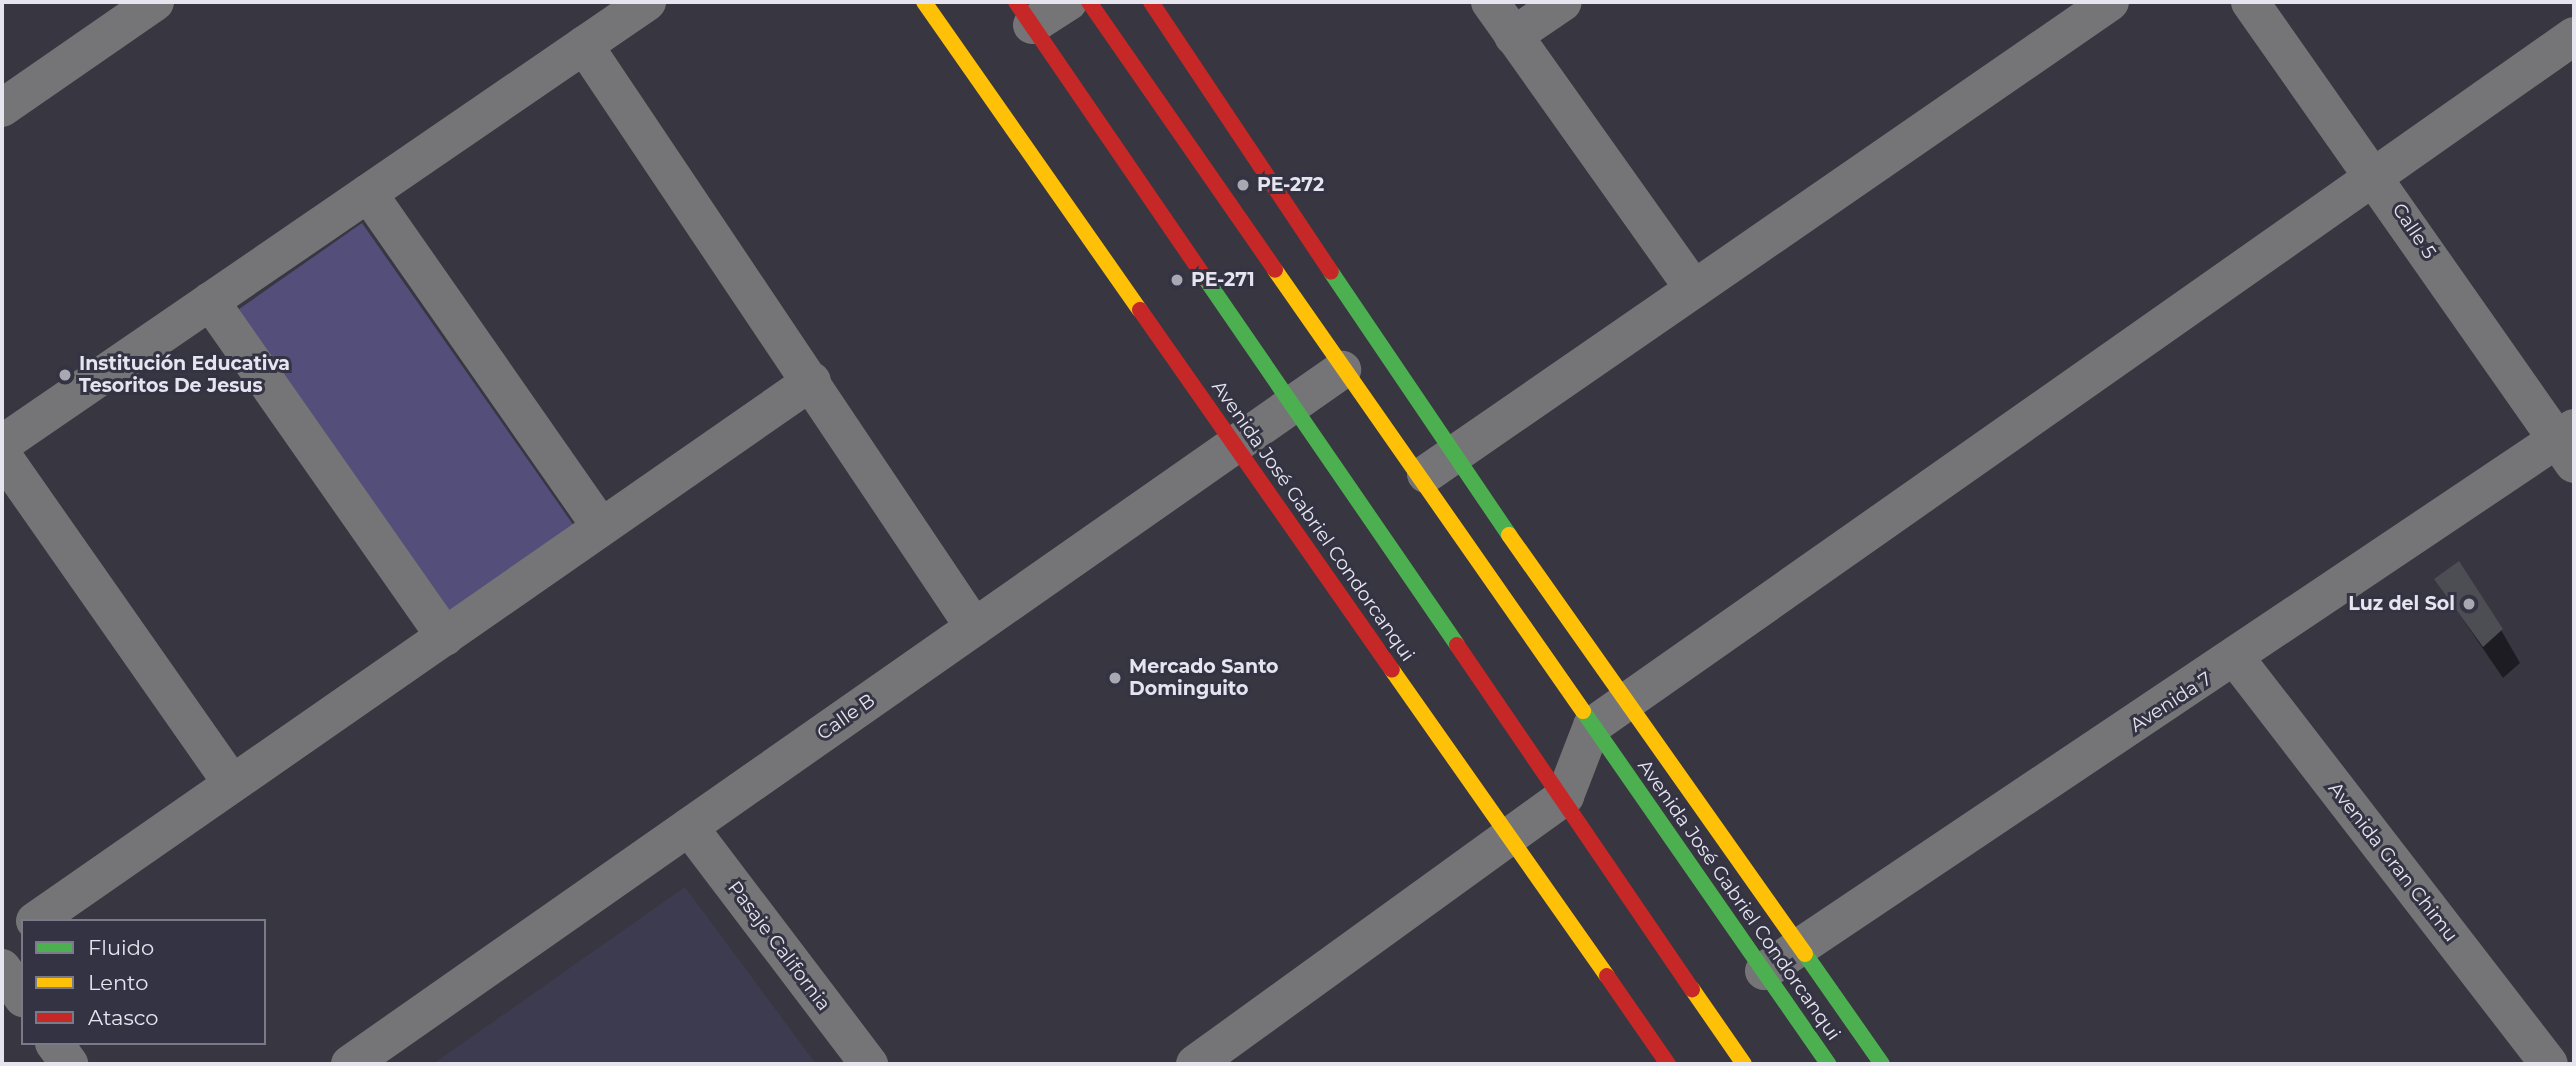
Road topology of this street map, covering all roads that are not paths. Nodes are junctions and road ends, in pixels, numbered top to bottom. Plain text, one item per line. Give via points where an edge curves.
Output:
1 (155, 2) edge
2 (647, 2) edge
3 (924, 2) edge
4 (1068, 2) edge
5 (1089, 2) edge
6 (1150, 2) edge
7 (1490, 2) edge
8 (1563, 2) edge
9 (2110, 2) edge
10 (2250, 2) edge
11 (1024, 13) edge
12 (1513, 36) junction
13 (2574, 36) edge
14 (584, 45) junction
15 (2, 108) edge
16 (2375, 174) junction
17 (368, 193) junction
18 (1694, 289) junction
19 (210, 301) junction
20 (1342, 370) junction
21 (812, 381) junction
22 (1294, 403) junction
23 (2, 444) edge
24 (2569, 444) edge
25 (1235, 446) junction
26 (2, 455) edge
27 (1453, 455) junction
28 (1419, 479) junction
29 (601, 527) junction
30 (975, 627) junction
31 (445, 636) junction
32 (2237, 660) junction
33 (1627, 701) junction
34 (1592, 726) junction
35 (232, 784) junction
36 (1565, 796) junction
37 (689, 827) junction
38 (1508, 837) junction
39 (38, 919) edge
40 (21, 930) edge
41 (1800, 943) junction
42 (2, 944) edge
43 (2, 968) edge
44 (1764, 971) junction
45 (21, 995) edge
46 (55, 1045) edge
47 (69, 1064) edge
48 (350, 1064) edge
49 (869, 1064) edge
50 (1195, 1064) edge
51 (1668, 1064) edge
52 (1744, 1064) edge
53 (1828, 1064) edge
54 (1882, 1064) edge
55 (2549, 1064) edge

1 - 15 street
2 - 14 street
3 - 25 main road, Avenida José Gabriel Condorcanqui
4 - 11 street
5 - 20 main road, Avenida José Gabriel Condorcanqui
6 - 27 main road, Avenida José Gabriel Condorcanqui
7 - 12 street
8 - 12 street
9 - 18 street
10 - 16 street, Calle 5
11 - 22 main road
12 - 18 street
13 - 16 street
14 - 17 street
14 - 21 street
16 - 24 street, Calle 5
16 - 33 street
17 - 19 street
17 - 29 street
18 - 27 street
19 - 23 street
19 - 31 street
20 - 22 street, Calle B
20 - 28 main road, Avenida José Gabriel Condorcanqui
21 - 29 street
21 - 30 street
22 - 25 street, Calle B
22 - 36 main road
24 - 32 street, Avenida 7
25 - 30 street, Calle B
25 - 38 main road, Avenida José Gabriel Condorcanqui
26 - 35 street
27 - 28 street
27 - 33 main road, Avenida José Gabriel Condorcanqui
28 - 34 main road, Avenida José Gabriel Condorcanqui
29 - 31 street
30 - 37 street, Calle B
31 - 35 street
32 - 41 street, Avenida 7
32 - 55 street, Avenida Gran Chimu
33 - 34 street
33 - 41 main road, Avenida José Gabriel Condorcanqui
34 - 36 street
34 - 44 main road, Avenida José Gabriel Condorcanqui
35 - 39 street
36 - 38 street
36 - 52 main road
37 - 48 street, Calle B
37 - 49 street, Pasaje California
38 - 50 street
38 - 51 main road, Avenida José Gabriel Condorcanqui
40 - 42 street
41 - 44 street, Avenida 7
41 - 54 main road, Avenida José Gabriel Condorcanqui
43 - 45 street
44 - 53 main road, Avenida José Gabriel Condorcanqui
46 - 47 street

